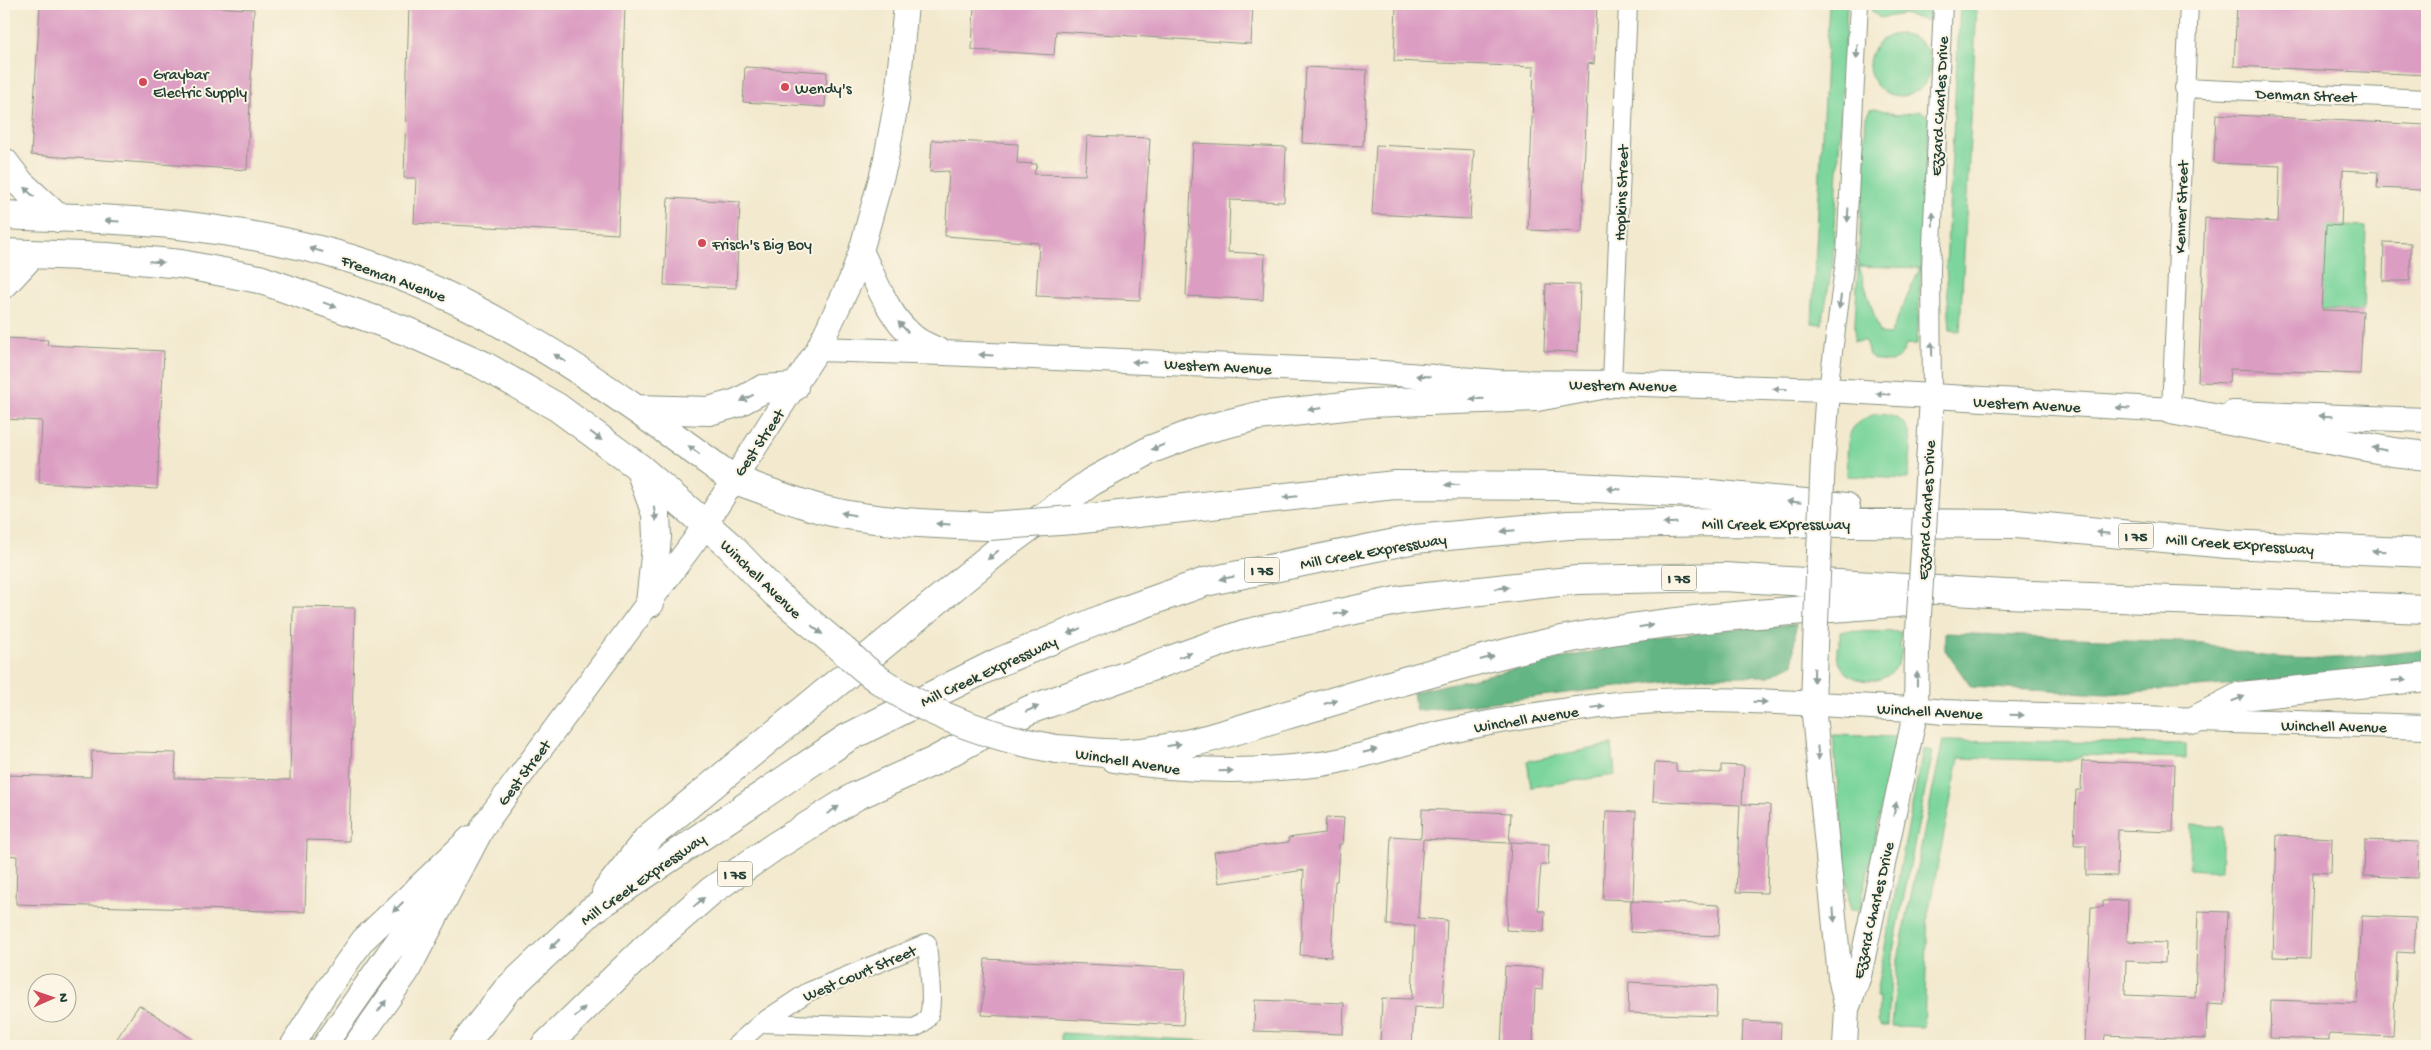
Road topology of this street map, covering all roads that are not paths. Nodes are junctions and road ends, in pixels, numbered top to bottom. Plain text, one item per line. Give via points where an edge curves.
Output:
1 (906, 4) edge
2 (1628, 4) edge
3 (1859, 4) edge
4 (1943, 4) edge
5 (2189, 4) edge
6 (2184, 88) junction
7 (2427, 99) edge
8 (4, 162) edge
9 (4, 215) edge
10 (58, 218) junction
11 (862, 251) junction
12 (4, 253) edge
13 (32, 254) junction
14 (4, 284) edge
15 (818, 349) junction
16 (944, 353) junction
17 (1612, 383) junction
18 (794, 386) junction
19 (1828, 390) junction
20 (1932, 398) junction
21 (637, 409) junction
22 (2171, 410) junction
23 (2427, 420) edge
24 (2427, 456) edge
25 (640, 468) junction
26 (733, 479) junction
27 (705, 524) junction
28 (2016, 524) junction
29 (2427, 553) edge
30 (2005, 594) junction
31 (650, 603) junction
32 (2427, 609) edge
33 (2427, 677) edge
34 (1814, 705) junction
35 (1916, 709) junction
36 (2195, 720) junction
37 (2427, 727) edge
38 (1056, 749) junction
39 (484, 824) junction
40 (591, 911) junction
41 (1847, 1009) junction
42 (761, 1023) junction
43 (292, 1046) edge
44 (324, 1046) edge
45 (355, 1046) edge
46 (462, 1046) edge
47 (546, 1046) edge
48 (735, 1046) edge
49 (1845, 1046) edge

1 - 11 main road, Gest Street via 890,139
2 - 17 street, Hopkins Street
3 -> 19 street, Ezzard Charles Drive via 1846,254
20 -> 4 street, Ezzard Charles Drive via 1931,267
5 - 6 street, Kenner Street
6 - 7 street, Denman Street
6 - 22 street, Kenner Street
10 -> 8 main road via 20,183
9 - 10 main road, Freeman Avenue
21 -> 10 main road, Freeman Avenue via 508,326 445,294 380,269 307,248 224,231
11 - 15 main road, Gest Street
16 -> 11 main road via 914,338 900,324
12 - 13 main road
13 - 14 main road
13 -> 25 main road via 181,264 259,279 406,331 483,365 557,407
15 - 16 main road, Western Avenue
15 - 18 main road, Gest Street
17 -> 16 main road, Western Avenue via 1498,382 1370,372
19 -> 17 main road, Western Avenue
17 -> 40 main road via 1537,398 1370,402 1258,416 1202,430 1152,449 1092,482 1005,545 696,798 648,838
18 -> 21 main road via 763,389 738,403 709,411
18 - 26 main road, Gest Street
20 -> 19 main road, Western Avenue
19 -> 34 main road, Ezzard Charles Drive, bridge
22 -> 20 main road, Western Avenue
35 -> 20 main road, Ezzard Charles Drive, bridge
26 -> 21 main road, Freeman Avenue
23 -> 22 main road, Western Avenue
24 -> 22 main road
25 - 27 main road
25 -> 31 main road via 656,514 657,537
26 - 27 main road, Gest Street
28 -> 26 main road, Freeman Avenue, bridge via 1710,494 1556,486 1395,485 989,526 867,518 827,510
27 - 31 main road, Gest Street
27 -> 38 main road, Winchell Avenue, bridge via 774,592 881,681 952,719 1014,741
29 -> 28 main road, Mill Creek Expressway / I 75 via 2226,544
28 -> 40 main road, Mill Creek Expressway / I 75 via 1714,522 1568,525 1415,539 1205,582 1109,616 998,662 847,738
30 - 32 main road, I 75
38 -> 30 main road via 1129,753 1180,744 1524,648 1614,631 1697,618
47 -> 30 main road, I 75 via 647,947 711,891 856,796 932,762 1029,710 1244,634 1401,600 1577,580 1724,577
31 - 39 main road, Gest Street
36 -> 33 main road via 2241,696
34 - 35 main road, Winchell Avenue
38 -> 34 main road, Winchell Avenue via 1160,767 1215,772 1260,770 1323,763 1447,731 1602,706 1684,700
34 -> 41 main road, Ezzard Charles Drive via 1840,977
35 -> 36 main road, Winchell Avenue
41 -> 35 main road, Ezzard Charles Drive via 1859,976
36 - 37 main road, Winchell Avenue
39 -> 43 main road, Gest Street via 363,940
39 - 44 main road
45 -> 39 main road, Gest Street via 407,972
40 -> 46 main road, Mill Creek Expressway / I 75 via 506,991
41 - 49 main road, Ezzard Charles Drive
42 - 42 street, West Court Street via 808,992 927,942 931,1008 921,1026
42 - 48 street, West Court Street

